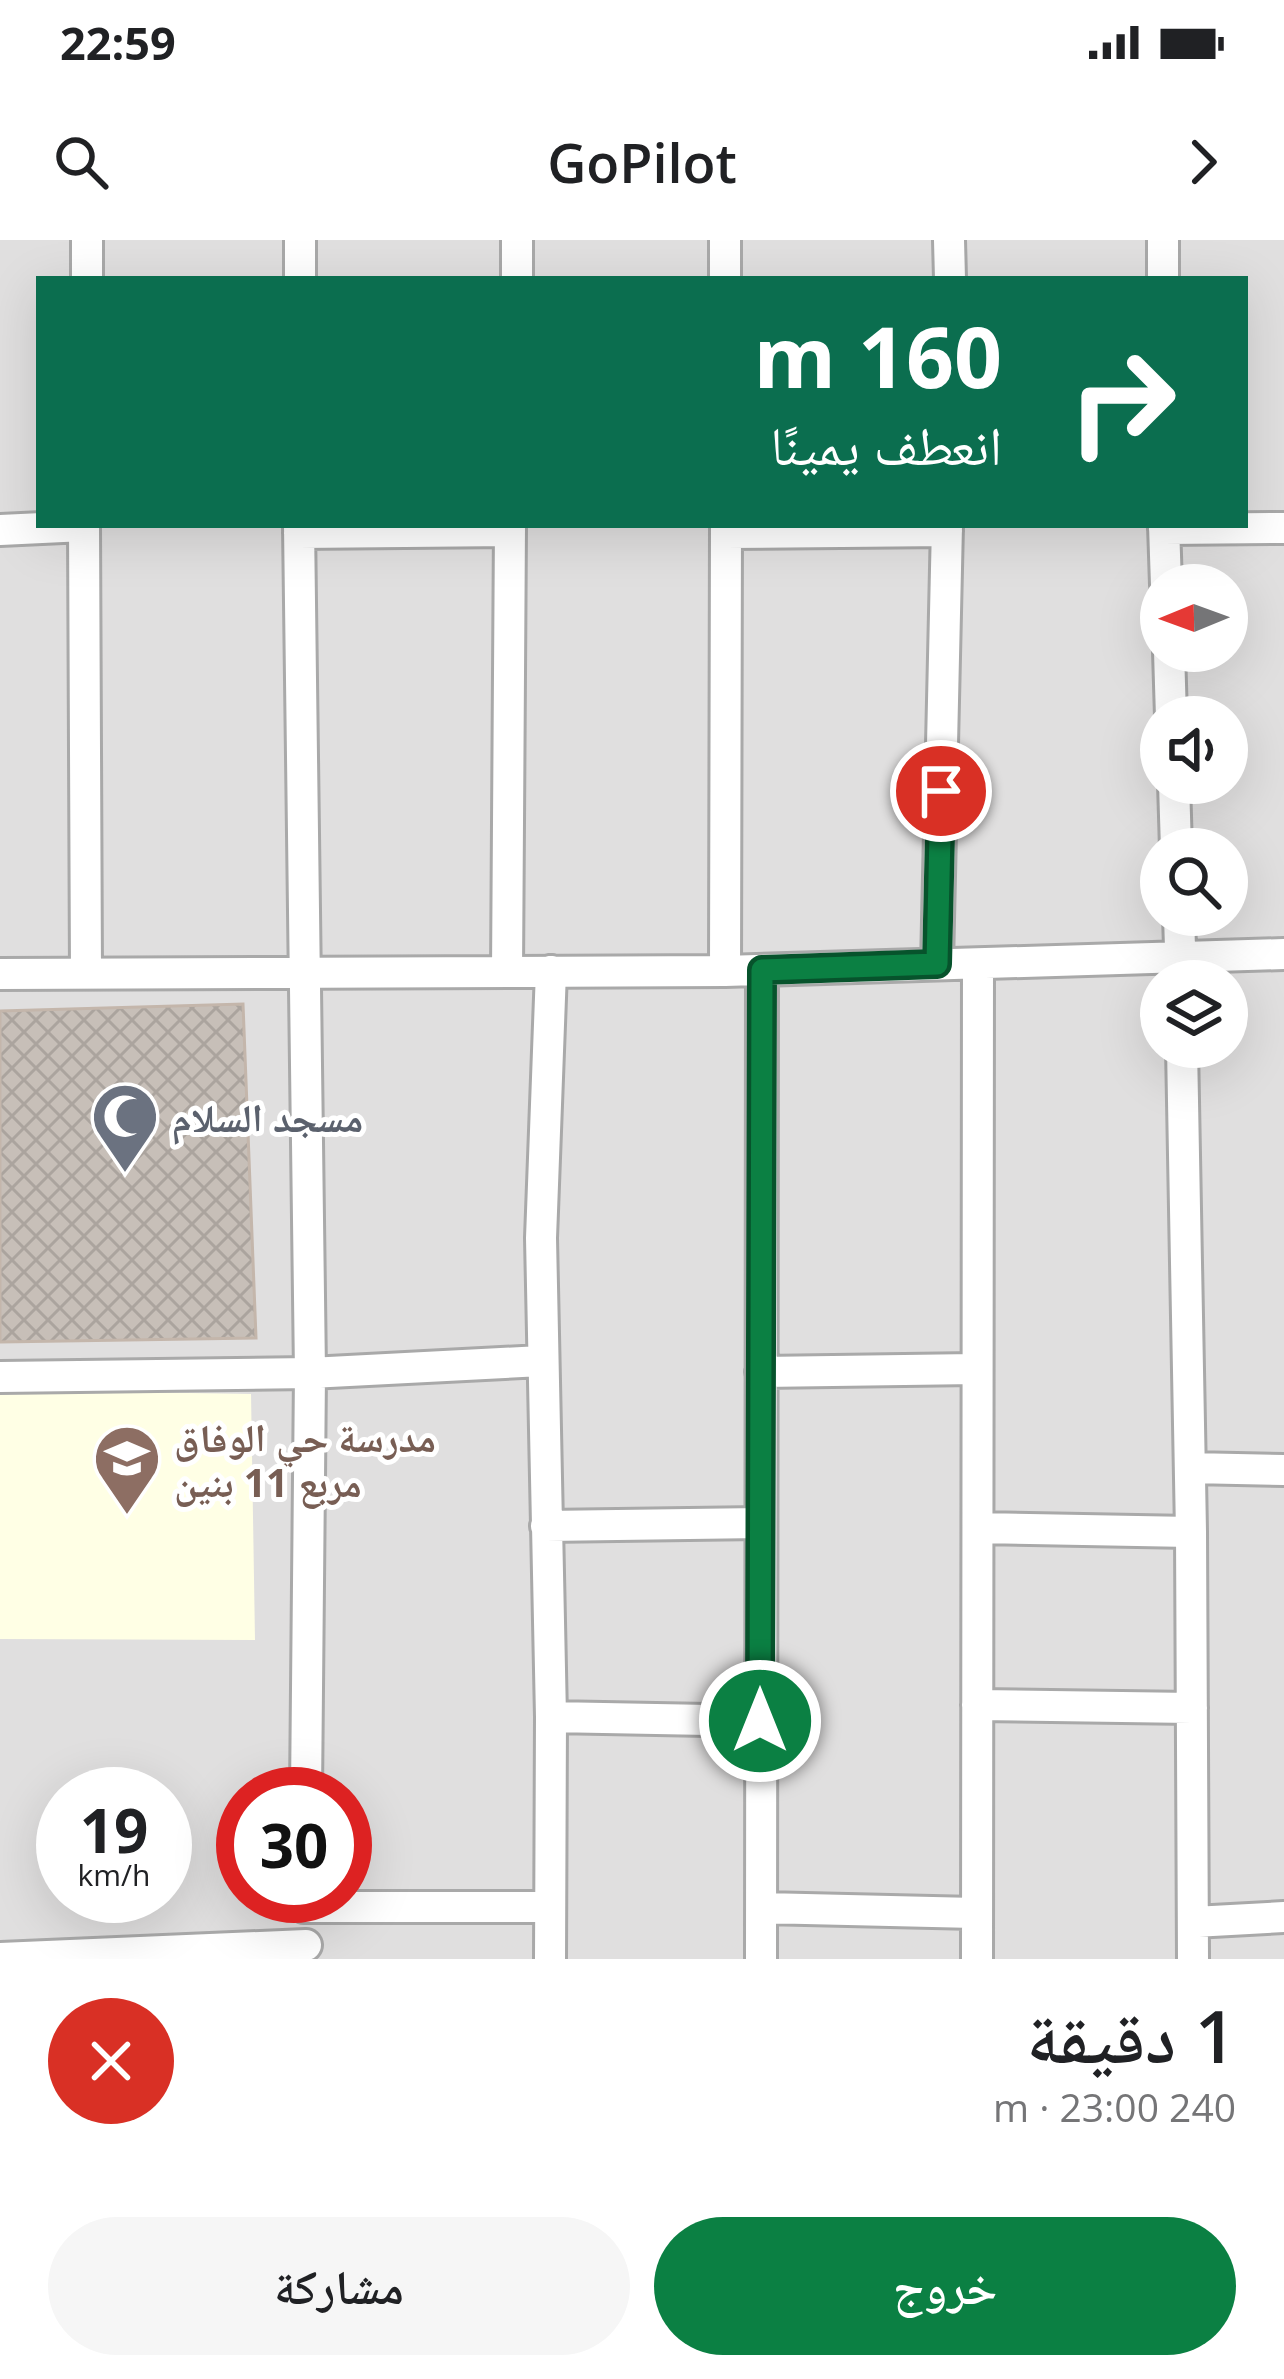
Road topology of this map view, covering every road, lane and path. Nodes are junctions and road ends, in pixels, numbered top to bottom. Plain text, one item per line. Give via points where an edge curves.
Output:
1 (87, 240) edge
2 (300, 240) edge
3 (517, 240) edge
4 (725, 240) edge
5 (949, 240) edge
6 (1163, 240) edge
7 (87, 276) edge
8 (300, 276) edge
9 (517, 276) edge
10 (724, 276) edge
11 (950, 276) edge
12 (1162, 276) edge
13 (42, 528) edge
14 (84, 528) edge
15 (510, 528) edge
16 (947, 528) edge
17 (1164, 528) edge
18 (1248, 528) edge
19 (1284, 528) edge
20 (299, 529) edge
21 (726, 529) edge
22 (0, 530) edge
23 (1165, 564) edge
24 (1284, 954) edge
25 (1243, 960) edge
26 (937, 964) junction
27 (978, 964) junction
28 (1140, 968) edge
29 (762, 970) junction
30 (551, 971) junction
31 (725, 971) junction
32 (507, 972) junction
33 (86, 973) junction
34 (0, 974) edge
35 (304, 975) junction
36 (1182, 1068) edge
37 (541, 1361) junction
38 (975, 1369) junction
39 (761, 1372) junction
40 (310, 1373) junction
41 (0, 1377) edge
42 (1190, 1468) junction
43 (1284, 1471) edge
44 (760, 1523) junction
45 (546, 1526) junction
46 (979, 1528) junction
47 (1191, 1532) junction
48 (977, 1706) junction
49 (1192, 1708) junction
50 (551, 1717) junction
51 (760, 1721) junction
52 (306, 1767) edge
53 (372, 1903) edge
54 (550, 1907) junction
55 (763, 1908) junction
56 (975, 1913) junction
57 (1284, 1917) edge
58 (1194, 1922) junction
59 (306, 1952) edge
60 (160, 1956) edge
61 (0, 1958) edge
62 (550, 1959) edge
63 (761, 1959) edge
64 (977, 1959) edge
65 (1193, 1959) edge

1 - 7 street
2 - 8 street
3 - 9 street
4 - 10 street
5 - 11 street
6 - 12 street
13 - 22 street
14 - 33 street
15 - 20 street
15 - 32 street
16 - 21 street
16 - 26 street
17 - 23 street
18 - 19 street
20 - 35 street
21 - 31 street
24 - 25 street
26 - 27 street
26 - 29 street
27 - 28 street
27 - 38 street
29 - 31 street
29 - 39 street
30 - 31 street
30 - 32 street
30 - 37 street
32 - 35 street
33 - 34 street
33 - 35 street
35 - 40 street
36 - 42 street
37 - 40 street
37 - 45 street
38 - 39 street
38 - 46 street
39 - 44 street
40 - 41 street
40 - 52 street
42 - 43 street
42 - 47 street
44 - 45 street
44 - 51 street
45 - 50 street
46 - 47 street
46 - 48 street
47 - 49 street
48 - 49 street
48 - 56 street
49 - 58 street
50 - 51 street
50 - 54 street
51 - 55 street
53 - 54 street
54 - 62 street
55 - 56 street
55 - 63 street
56 - 64 street
57 - 58 street
58 - 65 street
59 - 60 street
60 - 61 street

